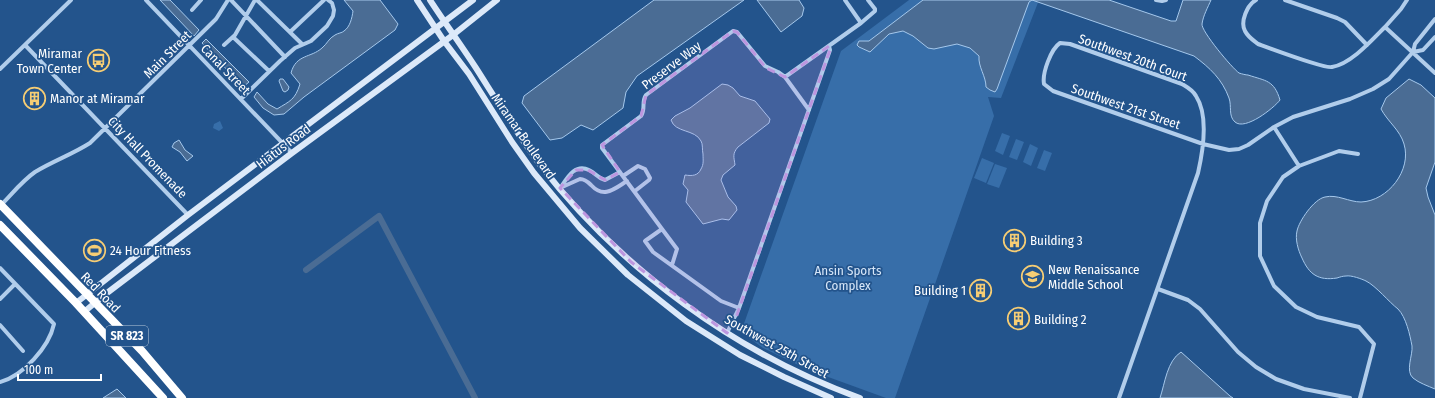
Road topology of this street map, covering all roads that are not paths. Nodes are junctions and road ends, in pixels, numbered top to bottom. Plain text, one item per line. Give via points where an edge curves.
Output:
1 (71, 0) edge
2 (146, 0) edge
3 (199, 0) edge
4 (229, 0) edge
5 (256, 0) edge
6 (324, 0) edge
7 (328, 0) edge
8 (417, 0) edge
9 (430, 0) edge
10 (473, 0) edge
11 (497, 0) edge
12 (845, 0) edge
13 (868, 0) edge
14 (1156, 0) edge
15 (1166, 0) edge
16 (1256, 0) edge
17 (1285, 0) edge
18 (1407, 0) edge
19 (192, 10) dead end
20 (246, 16) junction
21 (1435, 18) edge
22 (444, 22) junction
23 (861, 22) junction
24 (1385, 27) junction
25 (435, 29) junction
26 (290, 32) junction
27 (453, 34) junction
28 (233, 37) junction
29 (1435, 37) edge
30 (444, 41) junction
31 (302, 44) junction
32 (1367, 44) junction
33 (25, 45) junction
34 (224, 45) dead end
35 (190, 46) junction
36 (829, 46) junction
37 (1413, 52) junction
38 (285, 57) junction
39 (0, 69) edge
40 (269, 71) junction
41 (1435, 73) edge
42 (785, 77) junction
43 (1044, 84) joint
44 (241, 99) junction
45 (809, 110) junction
46 (1274, 127) junction
47 (106, 128) junction
48 (283, 143) junction
49 (1203, 144) junction
50 (292, 153) junction
51 (1358, 154) dead end
52 (1299, 166) junction
53 (620, 172) junction
54 (623, 176) junction
55 (627, 181) junction
56 (560, 188) junction
57 (635, 191) junction
58 (0, 204) edge
59 (188, 215) junction
60 (0, 225) edge
61 (662, 229) junction
62 (631, 262) joint
63 (672, 265) junction
64 (0, 268) edge
65 (627, 274) joint
66 (15, 284) junction
67 (1158, 289) junction
68 (86, 294) junction
69 (0, 299) edge
70 (76, 303) junction
71 (95, 303) junction
72 (739, 308) junction
73 (84, 312) junction
74 (0, 325) edge
75 (727, 332) junction
76 (23, 351) dead end
77 (0, 382) edge
78 (163, 398) edge
79 (182, 398) edge
80 (831, 398) edge
81 (860, 398) edge
82 (1119, 398) edge
83 (1350, 398) edge
84 (1360, 398) edge

1 - 33 street
2 - 35 street, Canal Street
3 - 19 street
4 - 20 street
4 - 35 street, Main Street via 216,20
5 - 20 street
5 - 26 street
6 - 26 street
7 - 31 street via 334,10 330,21 311,41
8 - 25 street, Miramar Boulevard
9 - 22 street, Miramar Boulevard
10 - 22 street, Hiatus Road
11 - 27 street, Hiatus Road
12 - 23 street
13 - 23 street via 875,11
14 - 15 street
16 - 32 street via 1247,11 1244,30 1258,44 1330,68 1342,64
17 - 32 street via 1345,22
18 - 24 street
20 - 28 street
20 - 38 street
21 - 37 street via 1415,44
22 - 25 street, Hiatus Road
22 - 27 street, Miramar Boulevard
23 - 36 street
24 - 32 street
24 - 37 street
25 - 30 street, Miramar Boulevard
25 - 48 street, Hiatus Road
26 - 31 street
27 - 30 street, Hiatus Road
27 - 56 street, Miramar Boulevard via 504,112
28 - 34 street
28 - 40 street
29 - 37 street via 1423,50
30 - 50 street, Hiatus Road
30 - 65 street, Miramar Boulevard via 469,74 534,173 580,228
31 - 38 street
33 - 39 street
33 - 47 street, City Hall Promenade
35 - 44 street, Canal Street
35 - 47 street, Main Street
36 - 42 street
36 - 45 street via 830,50
37 - 41 street
37 - 46 street, Southwest 21st Street via 1389,79 1373,89 1350,100 1293,117
38 - 40 street
40 - 44 street
42 - 45 street, Preserve Way
42 - 53 street, Preserve Way via 765,66 737,32 733,31 646,95 641,116 602,145
43 - 49 street, Southwest 21st Street via 1054,91
43 - 49 street, Southwest 20th Court via 1043,78 1053,49 1060,43 1070,44 1182,84 1197,96 1202,108
44 - 48 street, Canal Street
45 - 72 street
46 - 49 street, Southwest 21st Street via 1239,149 1229,150
46 - 52 street
47 - 58 street, Main Street via 82,149 36,172
47 - 59 street, City Hall Promenade
48 - 50 street, Canal Street
48 - 59 street, Hiatus Road
49 - 67 street via 1198,173
50 - 71 street, Hiatus Road
51 - 52 street via 1339,151
52 - 84 street via 1283,176 1266,201 1260,223 1260,256 1274,286 1296,307 1317,317 1359,327 1374,344
53 - 54 street, Preserve Way
53 - 56 street via 606,180 582,168 570,174
54 - 55 street, Preserve Way
54 - 57 street via 638,166 645,169 650,178
55 - 56 street via 602,193 580,179
55 - 57 street, Preserve Way
56 - 62 street, Miramar Boulevard
57 - 61 street, Preserve Way
58 - 68 highway, Red Road / SR 823
59 - 68 street, Hiatus Road
60 - 70 highway, Red Road / SR 823
61 - 63 street, Preserve Way via 677,250
61 - 63 street via 645,241 653,252
62 - 75 street, Southwest 25th Street via 690,308
63 - 72 street via 721,301
64 - 66 street
65 - 80 street, Southwest 25th Street via 686,321 740,355
66 - 69 street
66 - 77 street via 54,324 42,350 30,364
67 - 82 street
67 - 83 street via 1188,300 1200,309 1238,352 1276,379 1304,389
68 - 70 street, Hiatus Road
68 - 71 highway, Red Road / SR 823
70 - 73 highway, Red Road / SR 823
71 - 73 street, Hiatus Road
71 - 79 highway, Red Road / SR 823 via 142,351
72 - 75 street
73 - 78 highway, Red Road / SR 823
74 - 76 street
75 - 81 street, Southwest 25th Street via 790,368

